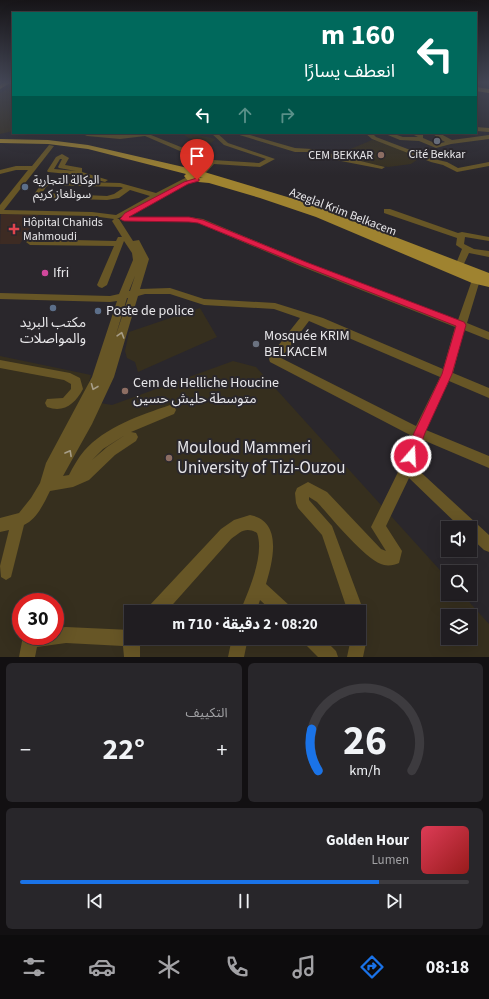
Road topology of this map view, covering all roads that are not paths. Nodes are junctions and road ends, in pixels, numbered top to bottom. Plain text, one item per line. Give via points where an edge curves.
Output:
1 (477, 129) edge
2 (489, 130) edge
3 (88, 134) dead end
4 (147, 134) edge
5 (215, 134) edge
6 (239, 134) edge
7 (369, 134) edge
8 (389, 134) edge
9 (436, 134) edge
10 (419, 135) edge
11 (489, 137) edge
12 (402, 139) junction
13 (0, 142) edge
14 (451, 142) junction
15 (51, 146) junction
16 (436, 146) junction
17 (212, 162) junction
18 (489, 164) edge
19 (382, 167) dead end
20 (33, 168) junction
21 (8, 170) junction
22 (0, 172) edge
23 (78, 173) junction
24 (195, 176) junction
25 (0, 181) edge
26 (120, 185) junction
27 (129, 187) junction
28 (155, 195) junction
29 (0, 211) edge
30 (388, 211) dead end
31 (120, 218) junction
32 (461, 237) junction
33 (121, 239) junction
34 (489, 239) edge
35 (30, 242) dead end
36 (466, 249) junction
37 (489, 254) edge
38 (459, 266) junction
39 (481, 278) edge
40 (102, 285) dead end
41 (134, 294) junction
42 (0, 296) edge
43 (123, 296) junction
44 (307, 316) junction
45 (461, 325) junction
46 (489, 336) edge
47 (0, 364) edge
48 (447, 374) junction
49 (489, 393) edge
50 (51, 403) dead end
51 (170, 410) dead end
52 (419, 433) junction
53 (132, 437) dead end
54 (489, 462) edge
55 (407, 468) junction
56 (73, 481) junction
57 (46, 484) junction
58 (18, 521) junction
59 (0, 525) edge
60 (489, 545) edge
61 (6, 572) dead end
62 (257, 586) junction
63 (162, 605) edge
64 (250, 605) edge
65 (277, 605) edge
66 (354, 605) edge
67 (124, 638) edge
68 (132, 645) edge
69 (239, 645) edge
70 (318, 645) edge
71 (358, 645) edge
72 (27, 657) edge
73 (132, 657) edge
74 (236, 657) edge
75 (330, 657) edge
76 (355, 657) edge

1 - 2 street
3 - 4 street via 120,137
4 - 17 street
5 - 17 street via 226,144 272,159 260,165
6 - 19 street via 295,150 301,149
7 - 18 street via 457,170
8 - 12 street
9 - 10 street
9 - 14 street
10 - 12 street
10 - 16 street
11 - 14 street
12 - 16 street via 432,149
13 - 15 main road, Azeglal Krim Belkacem
13 - 24 main road, Azeglal Krim Belkacem via 74,145
14 - 16 street
15 - 20 street
15 - 24 main road, Azeglal Krim Belkacem via 89,151
17 - 24 street
20 - 21 street
20 - 29 street
21 - 22 street
21 - 25 street
23 - 23 street via 52,172 50,171 62,156 66,158 61,167 80,169
23 - 26 street
24 - 28 street
24 - 31 street
24 - 38 main road via 301,204
24 - 39 main road, Azeglal Krim Belkacem via 319,215
26 - 27 street
26 - 27 street via 48,183 38,194 102,198 116,196
27 - 28 street
28 - 31 street
29 - 31 street via 92,214
30 - 32 street
31 - 33 street
31 - 41 street via 145,257
31 - 45 street via 200,221
32 - 34 street via 462,234
32 - 36 street via 460,245
33 - 35 street
33 - 40 street
33 - 43 street via 136,253 137,260
36 - 37 street
36 - 38 street
38 - 39 main road
39 - 45 street
41 - 43 street
41 - 44 street via 170,291 204,302 268,305
57 -> 41 street via 60,470 97,403 108,377
42 - 43 street via 97,299
43 -> 57 street via 95,383 51,467
44 - 48 street
44 - 52 street via 274,359
45 - 46 street
45 - 48 street
47 - 50 street via 66,376 76,381 77,389 68,401 61,404
48 - 49 street
48 - 52 street
51 - 56 street via 125,429 97,446 84,461
52 - 54 street
52 - 55 street
53 - 56 street via 111,450 88,472
55 - 60 street
55 - 66 street via 378,527 395,551 394,558 384,558 376,554 322,497 308,489 302,492 303,503 327,531
56 - 57 street
57 - 58 street via 30,512
58 - 59 street
58 - 61 street
62 - 63 street via 267,544 259,525 253,522 243,523 226,534
62 - 64 street
62 - 65 street
67 - 72 street via 66,635 30,640
68 - 73 street
69 - 74 street
70 - 75 street
71 - 76 street

